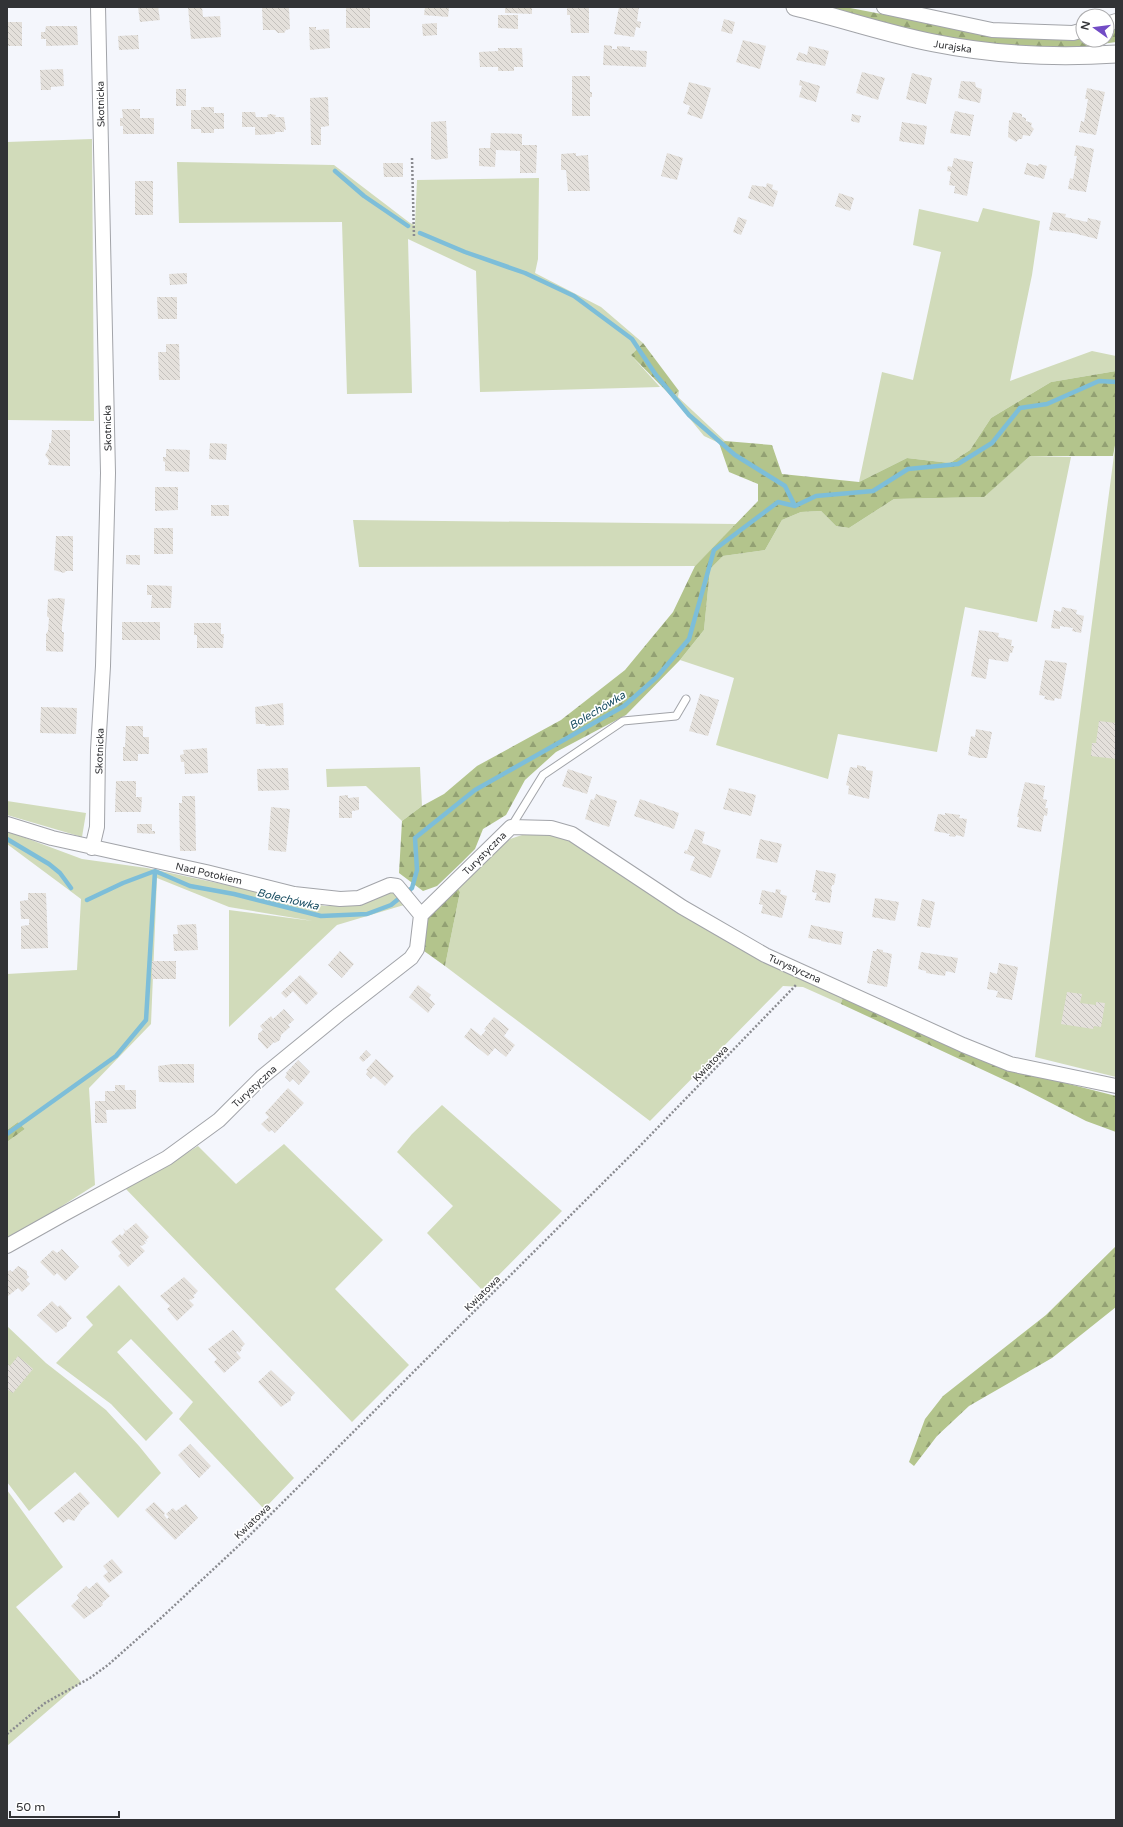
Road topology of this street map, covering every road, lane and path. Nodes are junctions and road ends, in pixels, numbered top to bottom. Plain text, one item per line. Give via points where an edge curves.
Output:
1 (98, 7) edge
2 (795, 7) edge
3 (884, 7) edge
4 (1075, 32) edge
5 (1116, 54) edge
6 (412, 158) dead end
7 (414, 237) dead end
8 (686, 699) dead end
9 (7, 824) edge
10 (511, 827) junction
11 (92, 848) junction
12 (421, 915) junction
13 (807, 973) junction
14 (1116, 1086) edge
15 (7, 1246) edge
16 (7, 1734) edge

1 - 11 street, Skotnicka via 108,473 97,827
2 - 5 street, Jurajska via 933,43 998,53 1047,56
3 - 4 street via 992,30
6 - 7 path
8 - 10 lane via 676,716 623,721 544,775
9 - 11 street, Nad Potokiem
10 - 12 street, Turystyczna
10 - 13 street, Turystyczna via 551,828 572,834 682,907 766,955
11 - 12 street, Nad Potokiem via 294,894 340,899 359,898 390,885 397,886
12 - 15 street, Turystyczna via 417,949 411,958 262,1077 219,1120 167,1158
13 - 14 street, Turystyczna via 1010,1064
13 - 16 path, Kwiatowa via 543,1244 249,1536 161,1618 90,1678 50,1700

